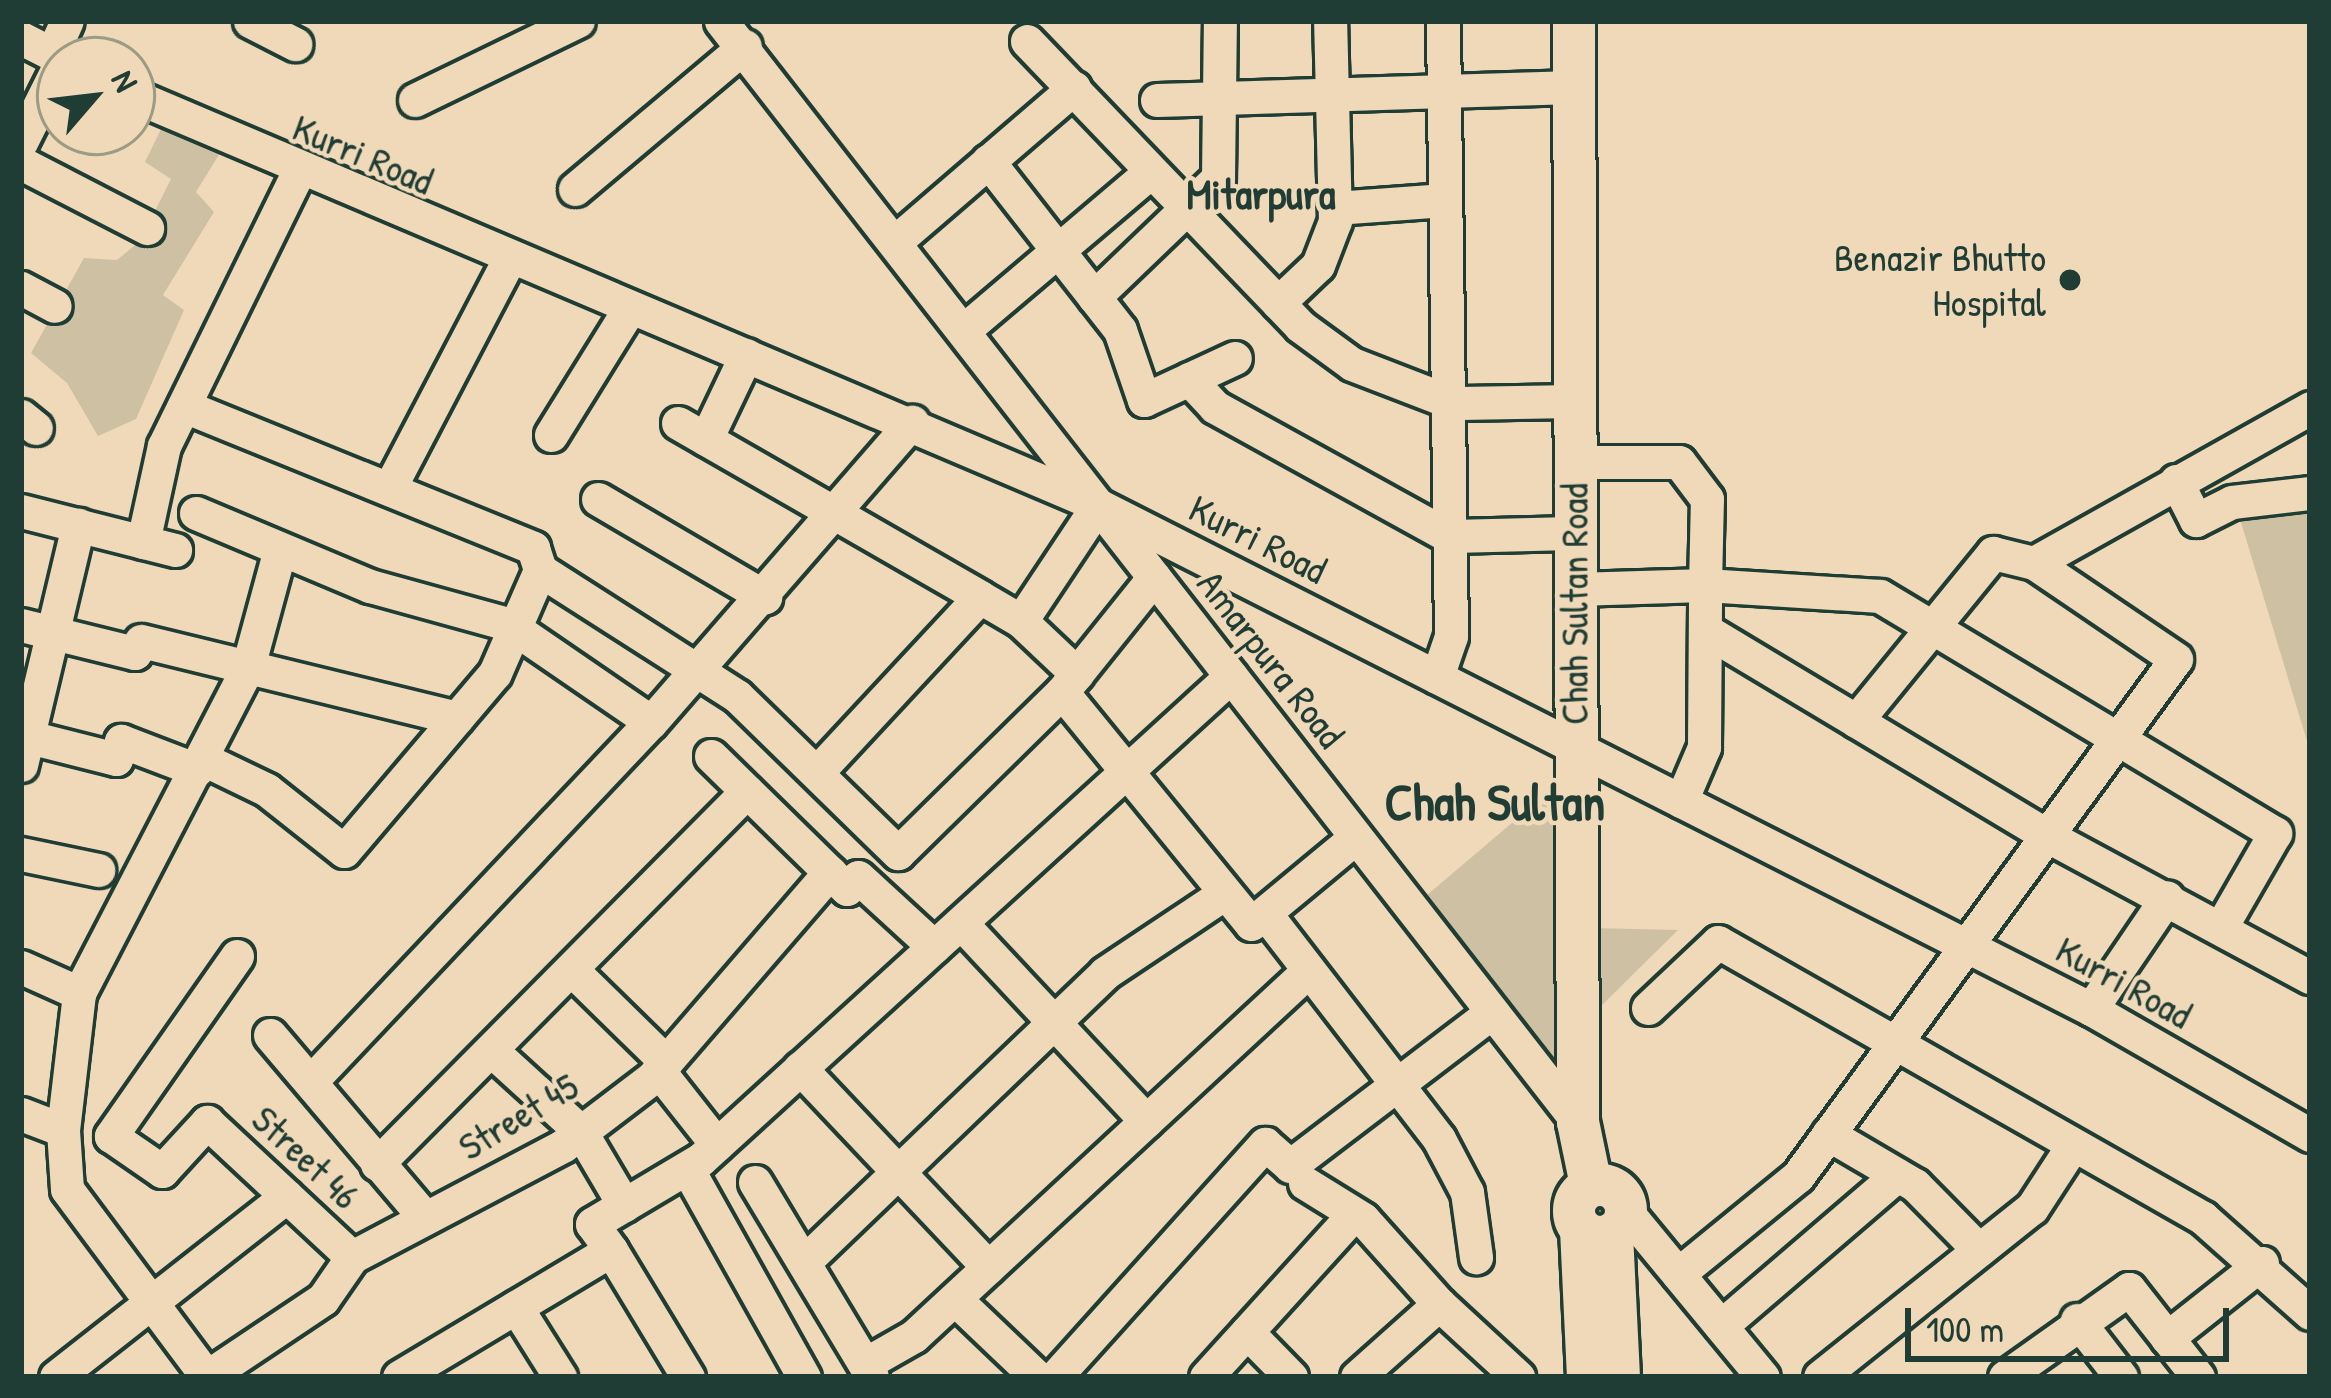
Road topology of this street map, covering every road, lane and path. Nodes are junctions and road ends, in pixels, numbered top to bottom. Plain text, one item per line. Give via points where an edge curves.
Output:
1 (250, 21) edge
2 (578, 21) edge
3 (721, 21) edge
4 (1220, 21) edge
5 (1330, 21) edge
6 (1443, 21) edge
7 (1574, 21) edge
8 (1027, 41) dead end
9 (296, 44) dead end
10 (745, 46) junction
11 (1574, 87) junction
12 (1073, 88) junction
13 (1445, 91) junction
14 (1333, 94) junction
15 (1221, 98) junction
16 (415, 100) dead end
17 (1157, 100) dead end
18 (156, 106) edge
19 (36, 110) edge
20 (21, 142) edge
21 (988, 161) junction
22 (21, 163) edge
23 (298, 172) junction
24 (1150, 172) junction
25 (575, 189) dead end
26 (1445, 200) junction
27 (1335, 208) junction
28 (1186, 212) junction
29 (147, 228) dead end
30 (896, 241) junction
31 (1058, 250) junction
32 (508, 260) junction
33 (21, 288) edge
34 (1094, 297) junction
35 (1278, 303) junction
36 (56, 306) dead end
37 (629, 309) junction
38 (964, 330) junction
39 (746, 355) junction
40 (1235, 358) dead end
41 (1189, 379) junction
42 (1446, 401) junction
43 (1574, 401) junction
44 (184, 406) junction
45 (2310, 408) edge
46 (912, 422) junction
47 (551, 435) dead end
48 (1574, 462) junction
49 (2176, 481) junction
50 (389, 489) junction
51 (2310, 493) edge
52 (598, 499) dead end
53 (1098, 505) junction
54 (21, 511) edge
55 (196, 513) dead end
56 (838, 515) junction
57 (78, 525) junction
58 (1574, 533) junction
59 (1449, 536) junction
60 (280, 549) junction
61 (2033, 562) junction
62 (540, 569) junction
63 (1154, 577) junction
64 (1705, 585) junction
65 (1574, 589) junction
66 (765, 597) junction
67 (980, 597) junction
68 (1936, 620) junction
69 (1021, 621) junction
70 (508, 624) junction
71 (36, 629) edge
72 (1705, 630) junction
73 (248, 667) junction
74 (700, 669) junction
75 (1231, 676) junction
76 (1437, 677) junction
77 (1070, 683) junction
78 (457, 718) junction
79 (1856, 721) junction
80 (651, 722) junction
81 (2111, 745) junction
82 (23, 746) edge
83 (1574, 747) junction
84 (712, 756) dead end
85 (200, 764) junction
86 (819, 770) junction
87 (1127, 774) junction
88 (747, 791) junction
89 (1681, 801) junction
90 (2044, 834) junction
91 (1356, 838) junction
92 (898, 853) junction
93 (21, 854) edge
94 (98, 869) dead end
95 (830, 872) junction
96 (867, 885) junction
97 (1225, 893) junction
98 (2167, 897) junction
99 (1265, 913) junction
100 (962, 923) junction
101 (2222, 925) junction
102 (1962, 944) junction
103 (934, 947) junction
104 (237, 956) dead end
105 (21, 968) edge
106 (571, 969) junction
107 (1309, 970) junction
108 (2310, 977) edge
109 (80, 993) junction
110 (1648, 1007) dead end
111 (2091, 1010) junction
112 (1492, 1012) junction
113 (1054, 1022) junction
114 (270, 1035) dead end
115 (1891, 1045) junction
116 (491, 1050) junction
117 (662, 1066) junction
118 (800, 1068) junction
119 (314, 1078) junction
120 (1399, 1088) junction
121 (21, 1114) edge
122 (1147, 1121) junction
123 (1577, 1122) junction
124 (2307, 1125) edge
125 (63, 1130) junction
126 (581, 1132) junction
127 (1828, 1134) junction
128 (717, 1144) junction
129 (2071, 1148) junction
130 (376, 1164) junction
131 (687, 1168) junction
132 (895, 1174) junction
133 (1897, 1175) junction
134 (754, 1182) dead end
135 (1305, 1184) dead end
136 (287, 1196) junction
137 (625, 1204) junction
138 (425, 1218) junction
139 (1350, 1218) junction
140 (1606, 1225) junction
141 (611, 1250) junction
142 (1979, 1250) junction
143 (352, 1257) junction
144 (1476, 1257) dead end
145 (804, 1262) junction
146 (2262, 1263) junction
147 (988, 1268) junction
148 (1678, 1274) junction
149 (955, 1299) junction
150 (147, 1301) junction
151 (1439, 1304) junction
152 (516, 1307) junction
153 (2310, 1313) edge
154 (2077, 1321) junction
155 (1721, 1326) junction
156 (1247, 1332) junction
157 (2167, 1338) junction
158 (863, 1361) edge
159 (406, 1375) edge
160 (803, 1375) edge
161 (56, 1377) edge
162 (208, 1377) edge
163 (560, 1377) edge
164 (688, 1377) edge
165 (1036, 1377) edge
166 (1055, 1377) edge
167 (1206, 1377) edge
168 (1291, 1377) edge
169 (1357, 1377) edge
170 (1518, 1377) edge
171 (1588, 1377) edge
172 (1619, 1377) edge
173 (1763, 1377) edge
174 (1820, 1377) edge
175 (2005, 1377) edge
176 (2121, 1377) edge
177 (2198, 1377) edge

1 - 9 street
2 - 16 street
3 - 10 street, Amarpura Road
4 - 15 street
5 - 14 street
6 - 13 street
7 - 11 main road, Chah Sultan Road
8 - 12 street
10 - 25 street
10 - 30 street, Amarpura Road
11 - 13 street
11 - 43 main road, Chah Sultan Road
12 - 21 street
12 - 24 street
13 - 14 street
13 - 26 street
14 - 15 street
14 - 27 street
15 - 17 street
15 - 28 street via 1218,178
18 - 23 street, Kurri Road
19 - 20 street
21 - 30 street
21 - 31 street
22 - 29 street
23 - 32 street, Kurri Road
23 - 44 street
24 - 28 street
24 - 31 street
26 - 27 street
26 - 42 street
27 - 35 street via 1331,244
28 - 34 street
28 - 35 street
30 - 38 street, Amarpura Road
31 - 34 street
31 - 38 street
32 - 37 street, Kurri Road
32 - 50 street
33 - 36 street
34 - 41 street via 1120,330 1144,400
35 - 42 street via 1352,364
37 - 39 street, Kurri Road
37 - 47 street
38 - 53 street, Amarpura Road
39 - 46 street, Kurri Road
39 - 56 street via 692,431
40 - 41 street
41 - 59 street via 1215,407
42 - 43 street
42 - 59 street
43 - 48 main road, Chah Sultan Road
44 - 50 street
44 - 57 street via 159,546
45 - 49 street
46 - 53 street, Kurri Road
46 - 56 street
48 - 58 main road, Chah Sultan Road
48 - 64 street via 1679,462 1707,500
49 - 51 street via 2196,520 2232,502
49 - 61 street
50 - 62 street via 533,548
52 - 66 street
53 - 63 street, Amarpura Road
53 - 69 street
53 - 76 street, Kurri Road
54 - 57 street
55 - 60 street
56 - 66 street
56 - 67 street
57 - 71 street
58 - 59 street
58 - 65 main road, Chah Sultan Road
59 - 76 street via 1451,636
60 - 70 street
60 - 73 street
61 - 68 street via 1993,553
61 - 81 street via 2176,659
62 - 70 street
62 - 74 street
63 - 75 street, Amarpura Road
63 - 77 street
64 - 65 street
64 - 68 street via 1880,596
64 - 72 street
65 - 83 main road, Chah Sultan Road
66 - 74 street
67 - 69 street
67 - 86 street
68 - 79 street
68 - 81 street
69 - 77 street
70 - 78 street via 495,673
70 - 80 street
71 - 73 street
71 - 82 street
72 - 79 street
72 - 89 street via 1704,747
73 - 78 street
73 - 85 street
74 - 80 street
74 - 86 street
75 - 87 street
75 - 91 street, Amarpura Road
76 - 83 street, Kurri Road
77 - 87 street
77 - 92 street
78 - 85 street via 344,851 267,790
79 - 90 street
80 - 119 street
81 - 90 street
81 - 101 street via 2275,833
82 - 85 street via 116,759 121,742
83 - 89 street, Kurri Road
83 - 123 main road, Chah Sultan Road
84 - 88 street
85 - 109 street
86 - 92 street
87 - 97 street
87 - 100 street
88 - 95 street
88 - 106 street
89 - 102 street, Kurri Road
90 - 98 street
90 - 102 street
91 - 99 street
91 - 112 street, Amarpura Road
92 - 96 street
93 - 94 street
95 - 96 street via 847,890 858,877
95 - 117 street, Street 45
96 - 103 street
97 - 99 street via 1251,924
97 - 113 street
98 - 101 street
98 - 111 street
99 - 107 street
100 - 103 street
100 - 113 street
101 - 108 street
102 - 111 street, Kurri Road
102 - 115 street
103 - 118 street
104 - 136 street, Street 46 via 111,1136 162,1171 201,1121
105 - 109 street
106 - 116 street
106 - 117 street
107 - 120 street
107 - 122 street
109 - 125 street
110 - 115 street via 1718,941
111 - 124 street, Kurri Road
112 - 120 street
112 - 123 street, Amarpura Road
113 - 122 street
113 - 132 street
114 - 119 street
115 - 127 street
115 - 129 street
116 - 126 street
116 - 130 street
117 - 126 street, Street 45
117 - 128 street
118 - 128 street
118 - 132 street
119 - 130 street
120 - 144 street via 1467,1192
120 - 166 street via 1290,1166 1265,1144
121 - 125 street
122 - 147 street
123 - 140 main road, Chah Sultan Road via 1591,1186 1574,1204
125 - 150 street via 67,1189
126 - 137 street
126 - 138 street, Street 45
127 - 133 street
127 - 148 street via 1798,1176
128 - 131 street
129 - 142 street via 2032,1208
129 - 146 street
130 - 138 street
131 - 137 street
131 - 160 street
132 - 145 street
132 - 147 street
133 - 142 street
133 - 155 street
134 - 145 street
135 - 139 street
136 - 143 street, Street 46
136 - 150 street
137 - 141 street via 592,1224
138 - 143 street, Street 45
139 - 151 street via 1364,1219
139 - 156 street
140 - 148 street
140 - 171 main road
140 - 172 main road
141 - 152 street
141 - 164 street
142 - 174 street
143 - 162 street, Street 45 via 323,1299
145 - 158 street
146 - 153 street
146 - 157 street
147 - 149 street
148 - 155 street
149 - 158 street
149 - 165 street
150 - 161 street
150 - 162 street
151 - 169 street
151 - 170 street
152 - 159 street
152 - 163 street
154 - 157 street via 2129,1289
154 - 175 street
154 - 176 street
155 - 173 street
156 - 167 street
156 - 168 street
157 - 177 street
158 - 160 street

